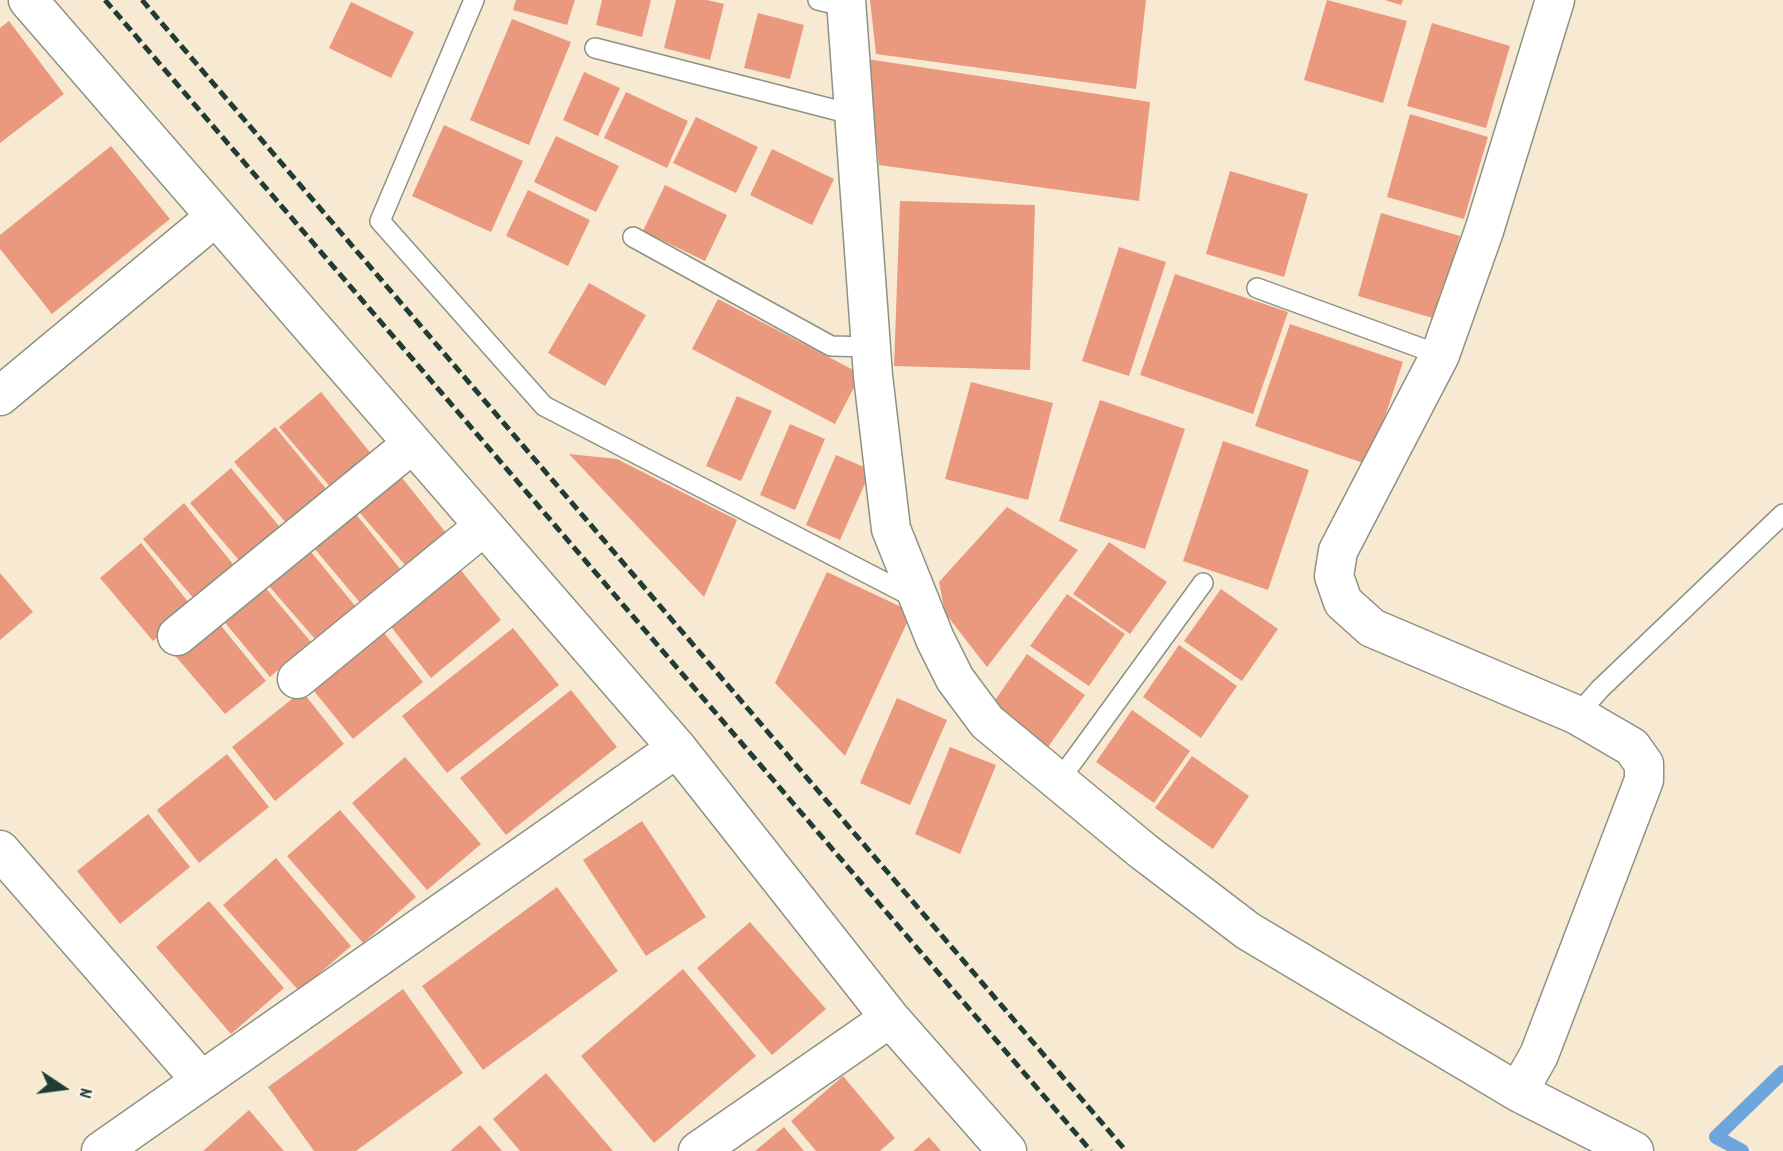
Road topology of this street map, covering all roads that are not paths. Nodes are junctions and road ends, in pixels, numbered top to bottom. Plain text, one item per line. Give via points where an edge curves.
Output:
1 (28, 0) edge
2 (474, 0) edge
3 (1555, 0) edge
4 (837, 2) edge
5 (595, 48) dead end
6 (855, 115) junction
7 (215, 217) junction
8 (633, 237) dead end
9 (1257, 288) dead end
10 (871, 347) junction
11 (1440, 355) junction
12 (0, 397) edge
13 (412, 444) junction
14 (1783, 514) edge
15 (484, 526) junction
16 (1203, 583) dead end
17 (919, 600) junction
18 (177, 636) dead end
19 (297, 678) dead end
20 (1577, 715) junction
21 (677, 748) junction
22 (1058, 782) junction
23 (0, 850) edge
24 (890, 1018) junction
25 (201, 1079) junction
26 (1518, 1092) junction
27 (101, 1151) edge
28 (698, 1151) edge
29 (1007, 1151) edge
30 (1634, 1151) edge

1 - 7 street
2 - 17 lane via 380,221 544,407
3 - 11 street via 1484,231
4 - 6 street
5 - 6 lane
6 - 10 street
7 - 12 street
7 - 13 street
8 - 10 lane via 831,346
9 - 11 lane
10 - 17 street via 891,529
11 - 20 street via 1338,551 1334,576 1343,602 1372,628
13 - 15 street
13 - 18 street
14 - 20 lane
15 - 19 street
15 - 21 street
16 - 22 lane
17 - 22 street via 955,679 987,722
20 - 26 street via 1632,747 1644,764 1644,780 1539,1055
21 - 24 street
21 - 25 street
22 - 26 street via 1248,931
23 - 25 street
24 - 28 street
24 - 29 street
25 - 27 street
26 - 30 street

